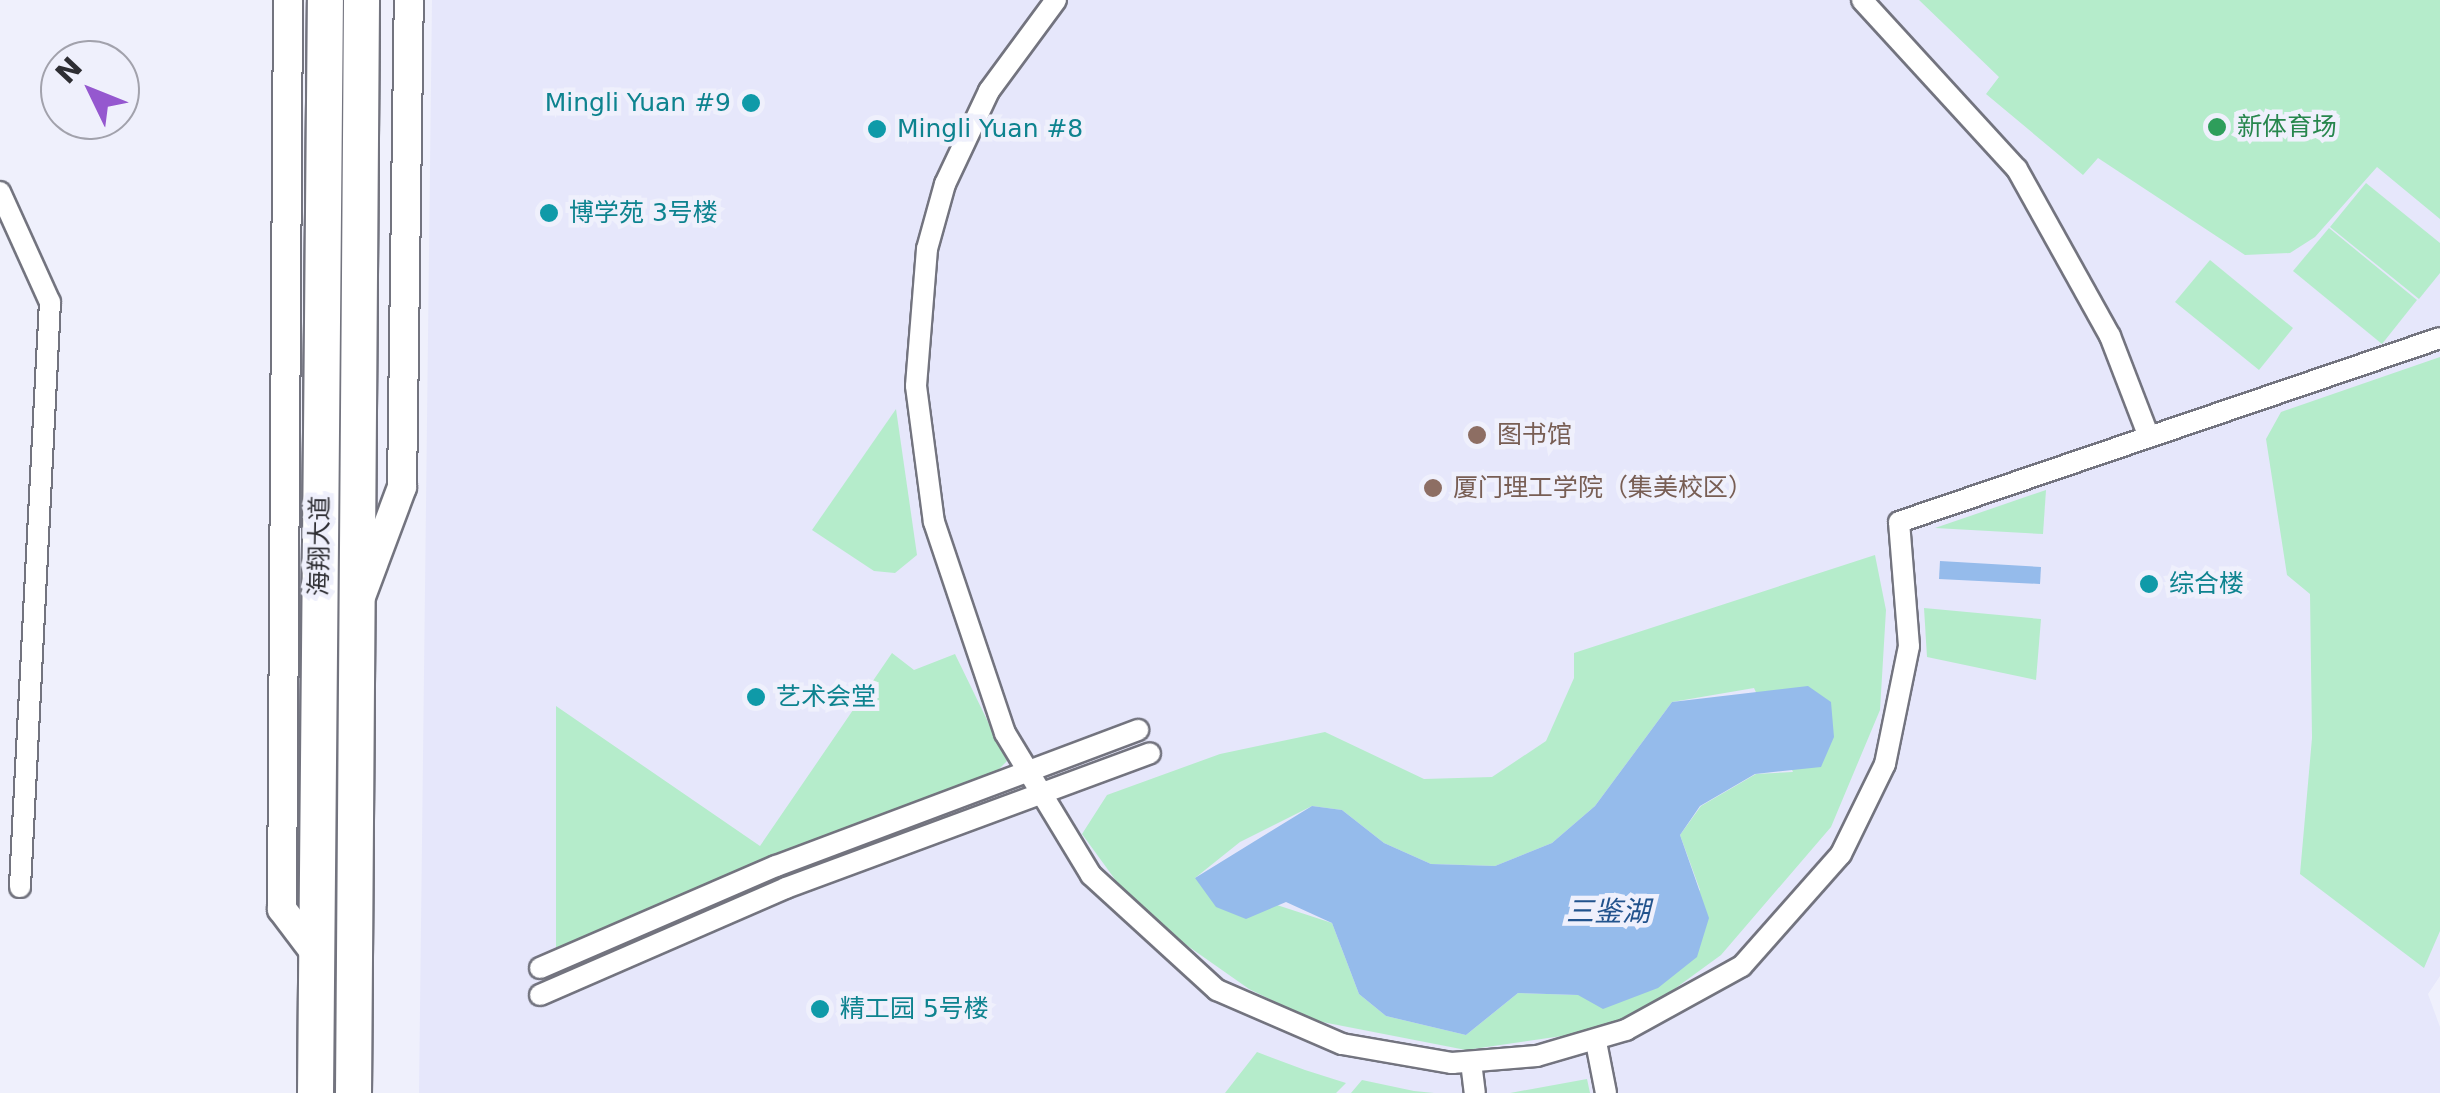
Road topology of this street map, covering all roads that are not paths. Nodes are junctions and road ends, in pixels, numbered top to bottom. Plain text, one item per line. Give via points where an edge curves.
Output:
1 (288, 0) edge
2 (325, 0) edge
3 (361, 0) edge
4 (408, 0) edge
5 (1056, 0) edge
6 (1862, 0) edge
7 (0, 192) edge
8 (2440, 338) edge
9 (2150, 437) junction
10 (356, 609) junction
11 (1138, 730) dead end
12 (1150, 752) dead end
13 (1024, 774) junction
14 (1038, 798) junction
15 (20, 887) dead end
16 (316, 954) junction
17 (540, 968) dead end
18 (540, 996) dead end
19 (1596, 1042) junction
20 (1471, 1062) junction
21 (314, 1093) edge
22 (353, 1093) edge
23 (1475, 1093) edge
24 (1606, 1093) edge

1 - 16 street via 282,909
2 - 16 highway, 海翔大道
3 - 10 highway, 海翔大道
4 - 10 street via 402,487
5 - 13 street via 989,91 945,184 927,249 916,386 940,541 982,681
6 - 9 street via 2017,168 2110,336
7 - 15 street via 50,302
8 - 9 street
9 - 19 street via 1900,522 1910,602 1904,684 1885,764 1841,854 1742,966
10 - 22 highway, 海翔大道
11 - 13 street
12 - 14 street
13 - 14 street
13 - 17 street via 776,866
14 - 18 street via 786,888
14 - 20 street via 1121,910 1216,990 1342,1044
16 - 21 highway, 海翔大道
19 - 20 street
19 - 24 street
20 - 23 street

